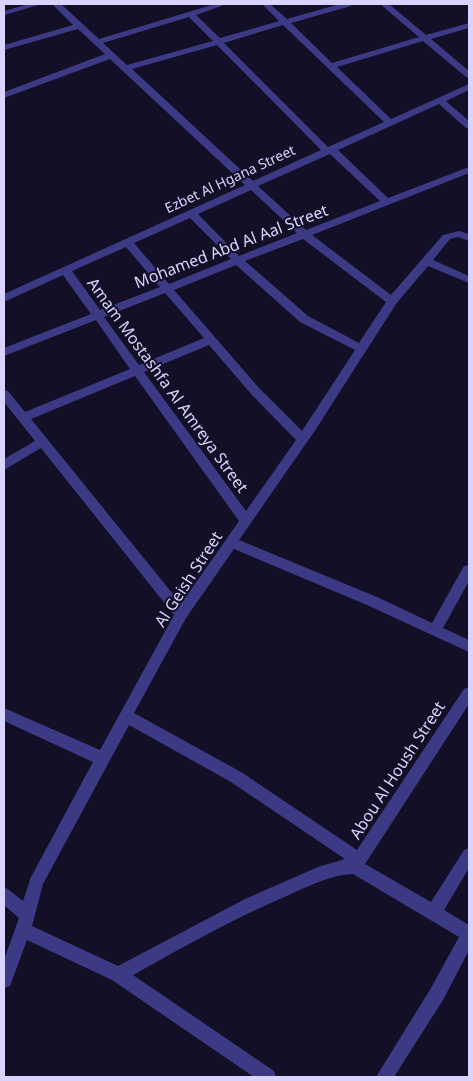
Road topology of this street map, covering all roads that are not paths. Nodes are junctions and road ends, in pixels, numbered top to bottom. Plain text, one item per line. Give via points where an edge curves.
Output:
1 (38, 4) edge
2 (56, 4) edge
3 (223, 4) edge
4 (266, 4) edge
5 (348, 4) edge
6 (384, 4) edge
7 (206, 6) edge
8 (4, 13) edge
9 (190, 14) junction
10 (284, 22) junction
11 (469, 24) edge
12 (78, 26) junction
13 (424, 38) junction
14 (97, 42) junction
15 (216, 42) junction
16 (4, 48) edge
17 (112, 55) junction
18 (331, 66) junction
19 (127, 68) junction
20 (469, 75) edge
21 (469, 87) edge
22 (4, 95) edge
23 (440, 100) junction
24 (389, 122) junction
25 (469, 126) edge
26 (329, 150) junction
27 (469, 170) edge
28 (253, 184) junction
29 (387, 202) junction
30 (190, 214) junction
31 (304, 234) junction
32 (464, 236) edge
33 (127, 242) junction
34 (237, 260) junction
35 (426, 261) junction
36 (65, 270) junction
37 (469, 280) edge
38 (165, 288) junction
39 (4, 298) edge
40 (392, 301) junction
41 (97, 314) junction
42 (210, 340) junction
43 (361, 349) junction
44 (4, 352) edge
45 (137, 370) junction
46 (4, 394) edge
47 (23, 418) junction
48 (303, 439) junction
49 (42, 442) junction
50 (4, 464) edge
51 (245, 520) junction
52 (231, 542) junction
53 (469, 570) edge
54 (182, 614) junction
55 (435, 629) junction
56 (469, 646) edge
57 (469, 693) edge
58 (4, 714) edge
59 (126, 716) junction
60 (103, 758) junction
61 (469, 855) edge
62 (357, 863) junction
63 (4, 895) edge
64 (434, 913) junction
65 (26, 914) junction
66 (23, 930) junction
67 (469, 934) edge
68 (118, 974) junction
69 (4, 980) edge
70 (268, 1077) edge
71 (384, 1077) edge

1 - 8 street
2 - 12 street
3 - 7 street
4 - 10 street
5 - 10 street
6 - 13 street
7 - 9 street
9 - 14 street
9 - 15 street
10 - 15 street
10 - 18 street
11 - 13 street
12 - 14 street
12 - 16 street
13 - 18 street
13 - 20 street
14 - 17 street
15 - 19 street
15 - 26 street
17 - 19 street
17 - 22 street
18 - 24 street
19 - 28 street
21 - 23 street, Ezbet Al Hgana Street
23 - 24 street, Ezbet Al Hgana Street
23 - 25 street
24 - 26 street, Ezbet Al Hgana Street
26 - 28 street, Ezbet Al Hgana Street
26 - 29 street
27 - 29 street, Mohamed Abd Al Aal Street
28 - 30 street, Ezbet Al Hgana Street
28 - 31 street
29 - 31 street, Mohamed Abd Al Aal Street
30 - 33 street, Ezbet Al Hgana Street
30 - 34 street
31 - 34 street, Mohamed Abd Al Aal Street
31 - 40 street
32 - 35 street, Al Geish Street via 448,237
33 - 36 street, Ezbet Al Hgana Street
33 - 38 street
34 - 38 street, Mohamed Abd Al Aal Street
34 - 43 street via 304,319
35 - 37 street
35 - 40 street, Al Geish Street
36 - 39 street, Ezbet Al Hgana Street
36 - 41 street, Amam Mostashfa Al Amreya Street
38 - 41 street, Mohamed Abd Al Aal Street
38 - 42 street
40 - 43 street, Al Geish Street
41 - 44 street, Mohamed Abd Al Aal Street
41 - 45 street, Amam Mostashfa Al Amreya Street
42 - 45 street
42 - 48 street
43 - 48 street, Al Geish Street
45 - 47 street
45 - 51 street, Amam Mostashfa Al Amreya Street
46 - 47 street
47 - 49 street
48 - 51 street, Al Geish Street
49 - 50 street
49 - 54 street
51 - 52 street, Al Geish Street
52 - 54 street, Al Geish Street
52 - 55 street
53 - 55 street
54 - 59 street, Al Geish Street
55 - 56 street
57 - 62 street, Abou Al Housh Street
58 - 60 street
59 - 60 street, Al Geish Street
59 - 62 street via 236,776
60 - 65 street, Al Geish Street via 36,882
61 - 64 street
62 - 64 street
62 - 68 street via 340,866 222,917
63 - 65 street
64 - 67 street
65 - 66 street, Al Geish Street
66 - 68 street
66 - 69 street, Al Geish Street
67 - 71 street via 437,994
68 - 70 street

